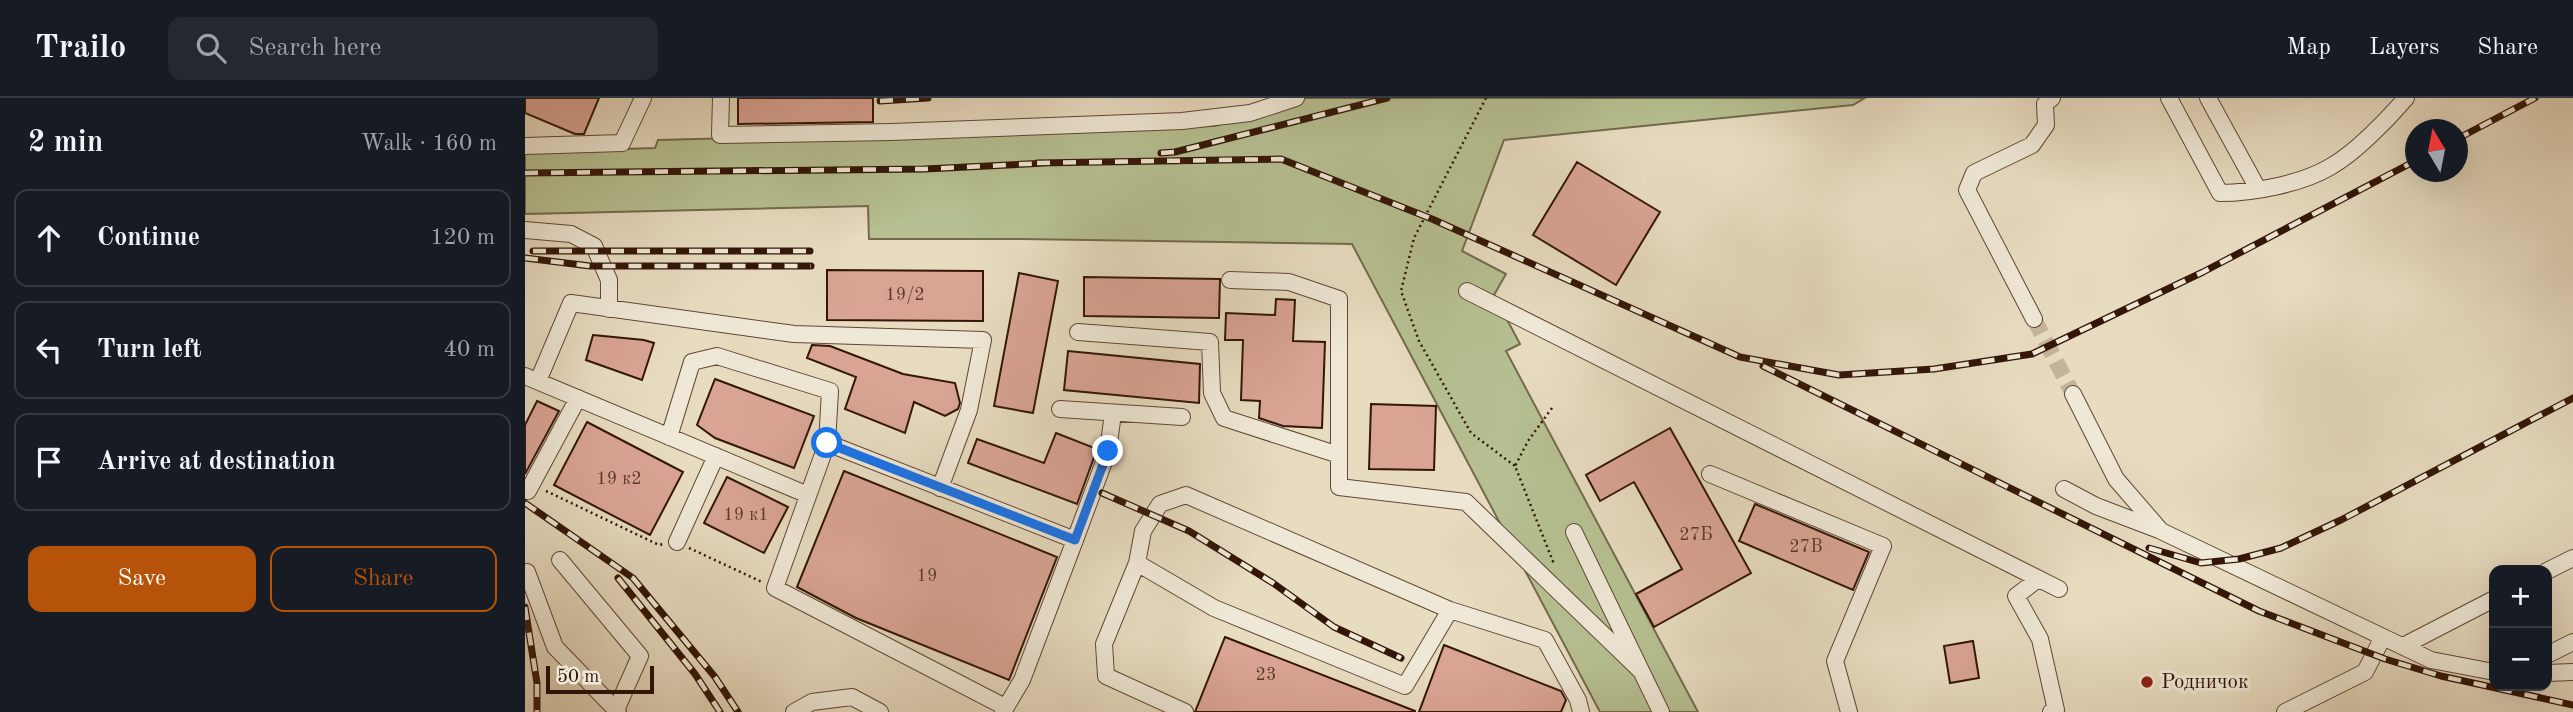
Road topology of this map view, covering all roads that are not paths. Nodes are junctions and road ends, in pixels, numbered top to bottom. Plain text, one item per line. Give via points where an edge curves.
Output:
1 (643, 98) edge
2 (721, 98) edge
3 (1296, 98) edge
4 (2052, 98) edge
5 (2169, 98) edge
6 (2208, 98) edge
7 (2406, 98) edge
8 (525, 146) edge
9 (2258, 189) junction
10 (525, 230) edge
11 (1230, 280) dead end
12 (1467, 292) dead end
13 (609, 309) junction
14 (2035, 319) tunnel mouth
15 (1078, 332) dead end
16 (532, 379) edge
17 (2073, 394) tunnel mouth
18 (578, 398) junction
19 (1060, 409) dead end
20 (1113, 412) junction
21 (1182, 417) dead end
22 (669, 437) junction
23 (827, 443) junction
24 (1339, 455) junction
25 (716, 456) junction
26 (1710, 474) dead end
27 (530, 487) road end
28 (940, 488) junction
29 (2064, 489) dead end
30 (809, 495) junction
31 (2161, 531) junction
32 (1574, 532) dead end
33 (1075, 540) junction
34 (677, 542) road end
35 (2573, 558) edge
36 (560, 560) dead end
37 (1137, 563) junction
38 (2552, 568) edge
39 (527, 572) dead end
40 (2038, 579) junction
41 (2059, 589) dead end
42 (2489, 602) edge
43 (1450, 610) junction
44 (2383, 637) junction
45 (2573, 642) edge
46 (2403, 646) junction
47 (2552, 652) edge
48 (1641, 671) junction
49 (2489, 671) edge
50 (2573, 672) edge
51 (2552, 673) edge
52 (2314, 697) junction
53 (1004, 709) edge
54 (617, 711) edge
55 (794, 712) edge
56 (880, 712) edge
57 (1185, 712) edge
58 (1581, 712) edge
59 (1661, 712) edge
60 (1849, 712) edge
61 (2051, 712) edge
62 (2285, 712) edge
63 (2322, 712) edge

1 - 8 street via 622,143
2 - 3 street via 720,135 1182,121 1250,113
4 - 14 street via 2045,104 2046,125 2032,145 1974,173 1967,190
5 - 9 street via 2220,193
6 - 9 street
7 - 9 street via 2385,122 2330,167
10 - 13 street via 571,234 594,246 609,281
11 - 24 street via 1289,282 1339,299
12 - 40 street
13 - 16 street via 571,303
13 - 28 street via 794,334 983,340 969,410
15 - 24 street via 1210,342 1212,393 1224,418
16 - 18 street
17 - 31 street via 2116,479
18 - 22 street
18 - 27 street
19 - 20 street
20 - 21 street
20 - 33 street via 1108,451
22 - 23 street via 692,362 717,356 830,391
22 - 25 street
23 - 28 street
23 - 30 street
24 - 48 street via 1339,487 1466,502
25 - 30 street
25 - 34 street
26 - 60 street via 1883,545 1835,661
28 - 33 street
29 - 31 street
30 - 53 street via 775,588
31 - 44 street
32 - 48 street
33 - 53 street via 1022,680
35 - 38 street
36 - 54 street via 640,656
37 - 43 street via 1143,531 1160,504 1186,495
37 - 43 street via 1214,608 1405,686
37 - 57 street via 1104,644 1106,676
39 - 54 street via 555,647
40 - 41 street
40 - 61 street via 2016,596 2040,639 2056,710
42 - 46 street
43 - 58 street via 1545,640 1579,700
44 - 46 street
44 - 52 street via 2365,672
45 - 47 street
46 - 49 street via 2431,660
48 - 59 street
50 - 51 street
52 - 62 street
52 - 63 street
55 - 56 street via 811,702 852,698

